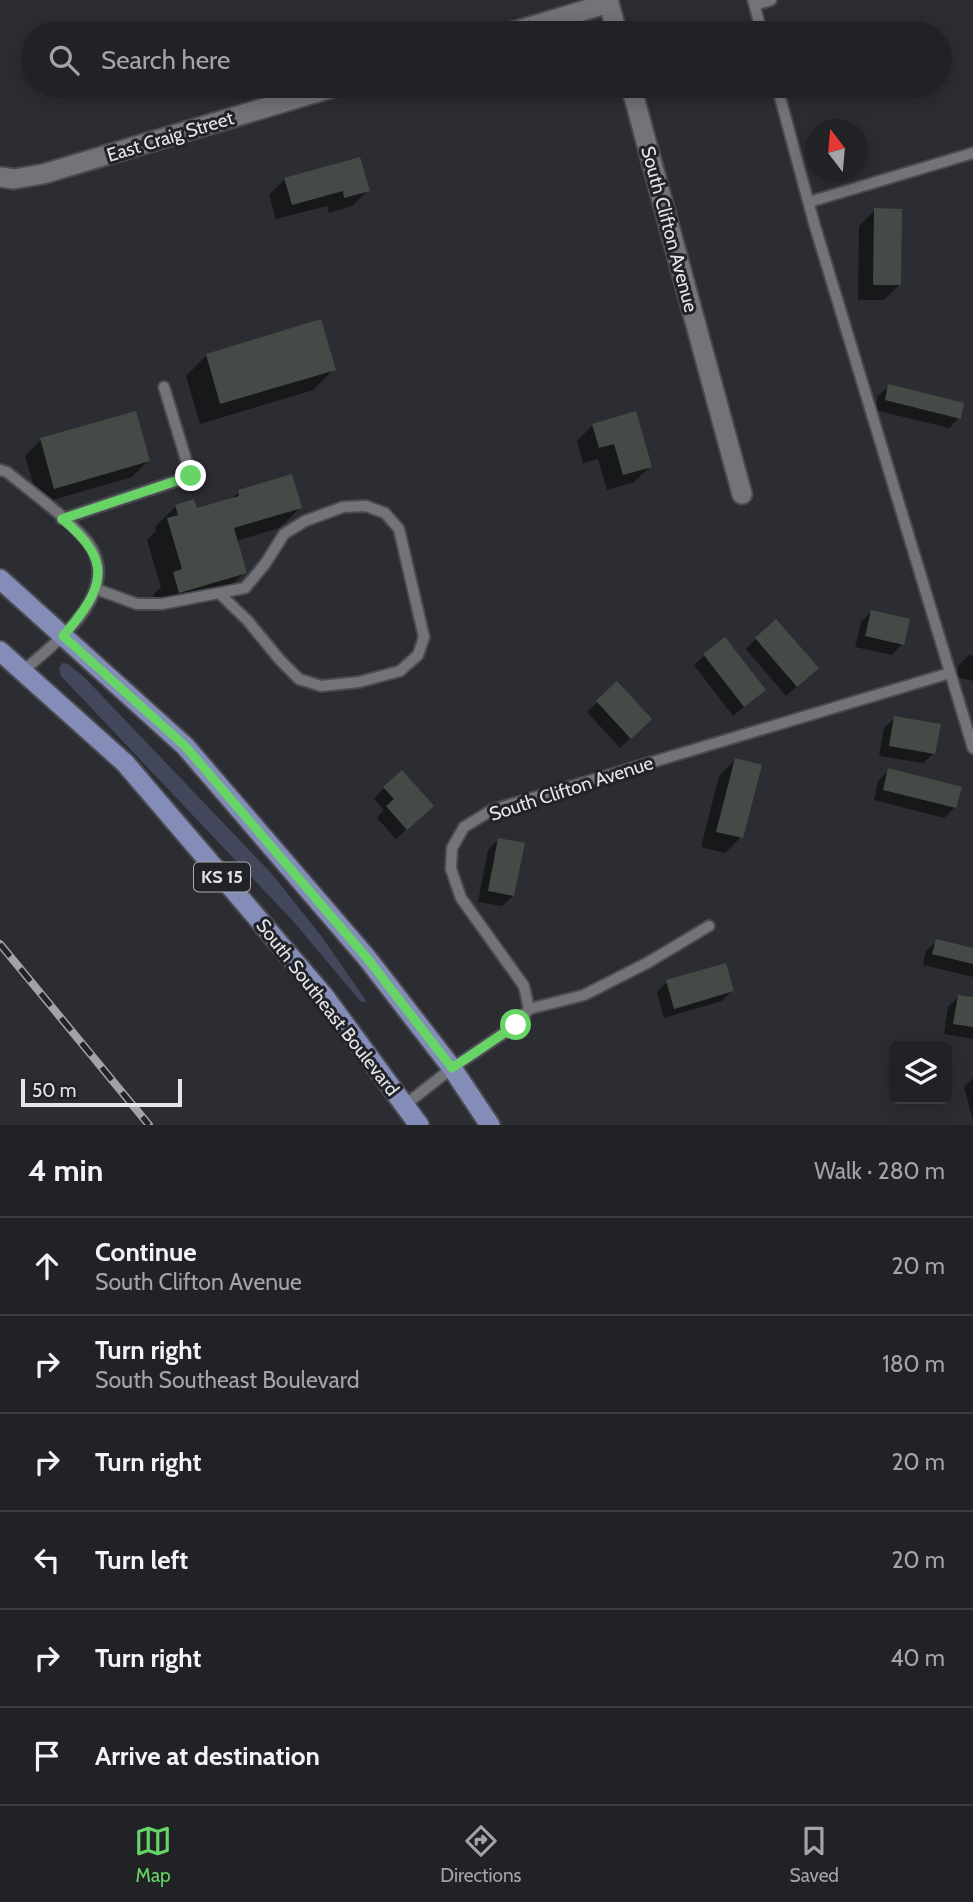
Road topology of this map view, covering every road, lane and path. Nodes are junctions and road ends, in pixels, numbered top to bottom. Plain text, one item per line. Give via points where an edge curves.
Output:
1 (771, 0) edge
2 (608, 1) edge
3 (754, 2) edge
4 (546, 21) edge
5 (614, 21) edge
6 (759, 21) edge
7 (298, 98) edge
8 (634, 98) edge
9 (780, 98) edge
10 (973, 153) edge
11 (0, 177) edge
12 (808, 202) junction
13 (164, 387) dead end
14 (0, 470) edge
15 (742, 494) dead end
16 (62, 519) junction
17 (0, 579) edge
18 (96, 589) junction
19 (220, 594) junction
20 (63, 636) junction
21 (0, 651) edge
22 (23, 671) junction
23 (950, 673) junction
24 (973, 748) edge
25 (709, 926) dead end
26 (529, 1009) junction
27 (452, 1068) junction
28 (405, 1105) junction
29 (419, 1125) edge
30 (490, 1125) edge

1 - 3 lane
2 - 4 street
2 - 5 street
3 - 6 lane
7 - 11 street, East Craig Street via 43,174
8 - 15 street, South Clifton Avenue
9 - 12 lane
10 - 12 lane
12 - 23 lane
13 - 16 lane via 191,476
14 - 16 lane
16 - 18 lane via 94,554 99,575
17 - 20 main road, KS 15
18 - 19 lane via 137,604
18 - 20 lane
19 - 19 lane via 245,587 284,534 305,521 343,507 366,506 385,513 399,529 424,637 418,656 400,671 321,687 299,679
20 - 22 lane
20 - 27 main road, KS 15 via 185,746 367,958
21 - 22 main road, South Southeast Boulevard / KS 15
22 - 28 main road, South Southeast Boulevard / KS 15 via 125,763 324,996
23 - 24 lane
23 - 26 lane, South Clifton Avenue via 492,810 464,827 452,848 451,869 461,898 524,986
25 - 26 lane via 584,995
26 - 27 lane via 516,1025
27 - 28 lane
27 - 30 main road, KS 15
28 - 29 main road, South Southeast Boulevard / KS 15

